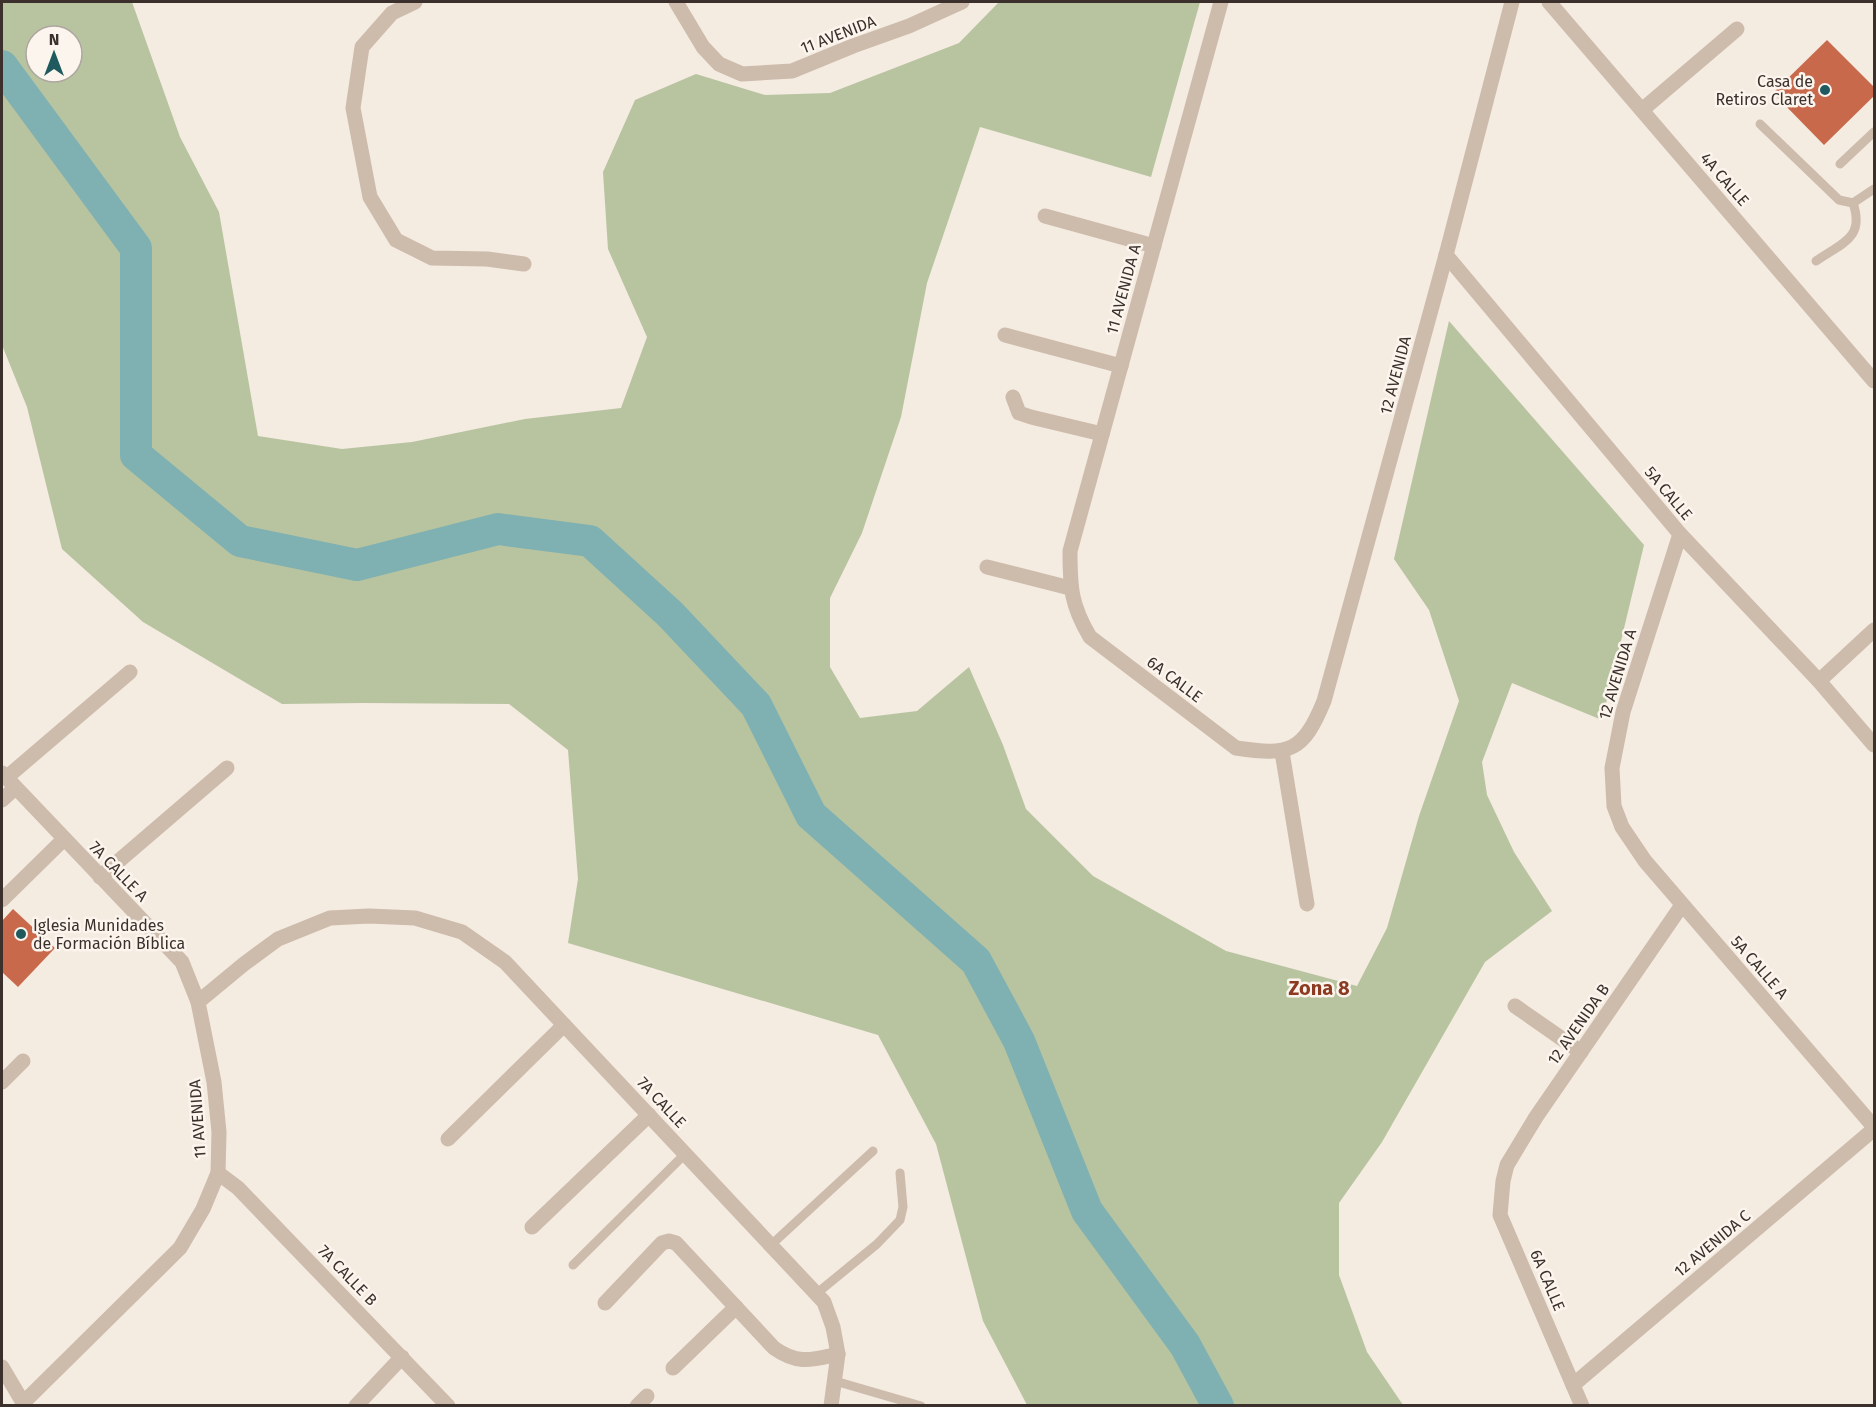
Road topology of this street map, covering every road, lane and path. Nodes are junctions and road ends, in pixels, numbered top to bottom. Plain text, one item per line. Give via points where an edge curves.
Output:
1 (415, 2) edge
2 (676, 2) edge
3 (962, 2) edge
4 (1221, 2) edge
5 (1512, 2) edge
6 (1549, 2) edge
7 (1737, 29) dead end
8 (1642, 110) junction
9 (1761, 124) dead end
10 (1875, 132) edge
11 (1840, 164) dead end
12 (1875, 189) edge
13 (1853, 203) junction
14 (1045, 216) dead end
15 (1154, 246) junction
16 (1446, 255) junction
17 (1816, 261) dead end
18 (524, 264) dead end
19 (1005, 335) dead end
20 (1121, 366) junction
21 (1875, 381) edge
22 (1013, 397) dead end
23 (1102, 434) junction
24 (1680, 534) junction
25 (987, 567) dead end
26 (1070, 588) junction
27 (1875, 630) edge
28 (130, 672) dead end
29 (1819, 681) junction
30 (1875, 745) edge
31 (1287, 749) junction
32 (227, 768) dead end
33 (8, 780) edge
34 (2, 800) edge
35 (1622, 827) joint
36 (64, 839) junction
37 (100, 877) junction
38 (2, 900) edge
39 (1307, 904) dead end
40 (1682, 905) junction
41 (198, 1002) junction
42 (1515, 1006) dead end
43 (564, 1025) junction
44 (1581, 1052) junction
45 (23, 1061) dead end
46 (2, 1082) edge
47 (649, 1115) junction
48 (1875, 1128) edge
49 (448, 1139) dead end
50 (873, 1151) dead end
51 (685, 1154) junction
52 (1508, 1165) joint
53 (218, 1173) junction
54 (900, 1173) dead end
55 (532, 1227) dead end
56 (771, 1245) junction
57 (573, 1265) dead end
58 (816, 1294) junction
59 (605, 1303) dead end
60 (736, 1307) junction
61 (838, 1354) junction
62 (402, 1357) junction
63 (2, 1367) edge
64 (673, 1368) dead end
65 (835, 1381) junction
66 (1573, 1385) junction
67 (24, 1404) edge
68 (356, 1406) edge
69 (448, 1406) edge
70 (831, 1406) edge
71 (921, 1406) edge
72 (1582, 1406) edge

1 - 18 street via 392,13 362,46 353,108 370,197 396,240 432,258
2 - 3 street, 11 AVENIDA via 703,47 719,64 742,74 792,72
4 - 15 street, 11 AVENIDA A
5 - 16 street, 12 AVENIDA
6 - 8 street, 4A CALLE
7 - 8 street
8 - 21 street, 4A CALLE
9 - 13 lane via 1839,200
10 - 11 lane
12 - 13 lane
13 - 17 lane via 1858,224 1855,233
14 - 15 street
15 - 20 street, 11 AVENIDA A
16 - 24 street, 5A CALLE
16 - 31 street, 12 AVENIDA via 1324,701 1314,726
19 - 20 street
20 - 23 street, 11 AVENIDA A
22 - 23 street via 1019,413
23 - 26 street, 11 AVENIDA A via 1070,551
24 - 29 street, 5A CALLE
24 - 35 street, 12 AVENIDA A via 1620,723 1612,768 1614,806
25 - 26 street
26 - 31 street, 6A CALLE via 1078,616 1090,637 1236,748 1266,752
27 - 29 street
28 - 33 street
29 - 30 street, 5A CALLE
31 - 39 street
32 - 37 street
33 - 34 street
33 - 36 street, 7A CALLE A
35 - 40 street, 5A CALLE A
36 - 37 street, 7A CALLE A
36 - 38 street
37 - 41 street, 7A CALLE A via 182,962
40 - 44 street, 12 AVENIDA B
40 - 48 street, 5A CALLE A
41 - 43 street, 7A CALLE via 278,939 330,918 415,918 462,932 505,962
41 - 53 street, 11 AVENIDA via 215,1092
42 - 44 street
43 - 47 street, 7A CALLE
43 - 49 street
44 - 52 street, 12 AVENIDA B
45 - 46 street
47 - 51 street, 7A CALLE
47 - 55 street
48 - 66 street, 12 AVENIDA C
50 - 56 lane
51 - 56 street, 7A CALLE
51 - 57 lane
52 - 66 street, 6A CALLE via 1500,1215
53 - 62 street, 7A CALLE B via 238,1188
53 - 67 street, 11 AVENIDA via 180,1248
54 - 58 lane via 900,1220
56 - 58 street, 7A CALLE
58 - 61 street, 7A CALLE via 824,1302
59 - 60 street via 669,1241 676,1243
60 - 61 street via 787,1358 809,1360
60 - 64 street
61 - 65 street
62 - 68 street
62 - 69 street, 7A CALLE B
63 - 67 street
65 - 70 street
65 - 71 lane
66 - 72 street, 6A CALLE

